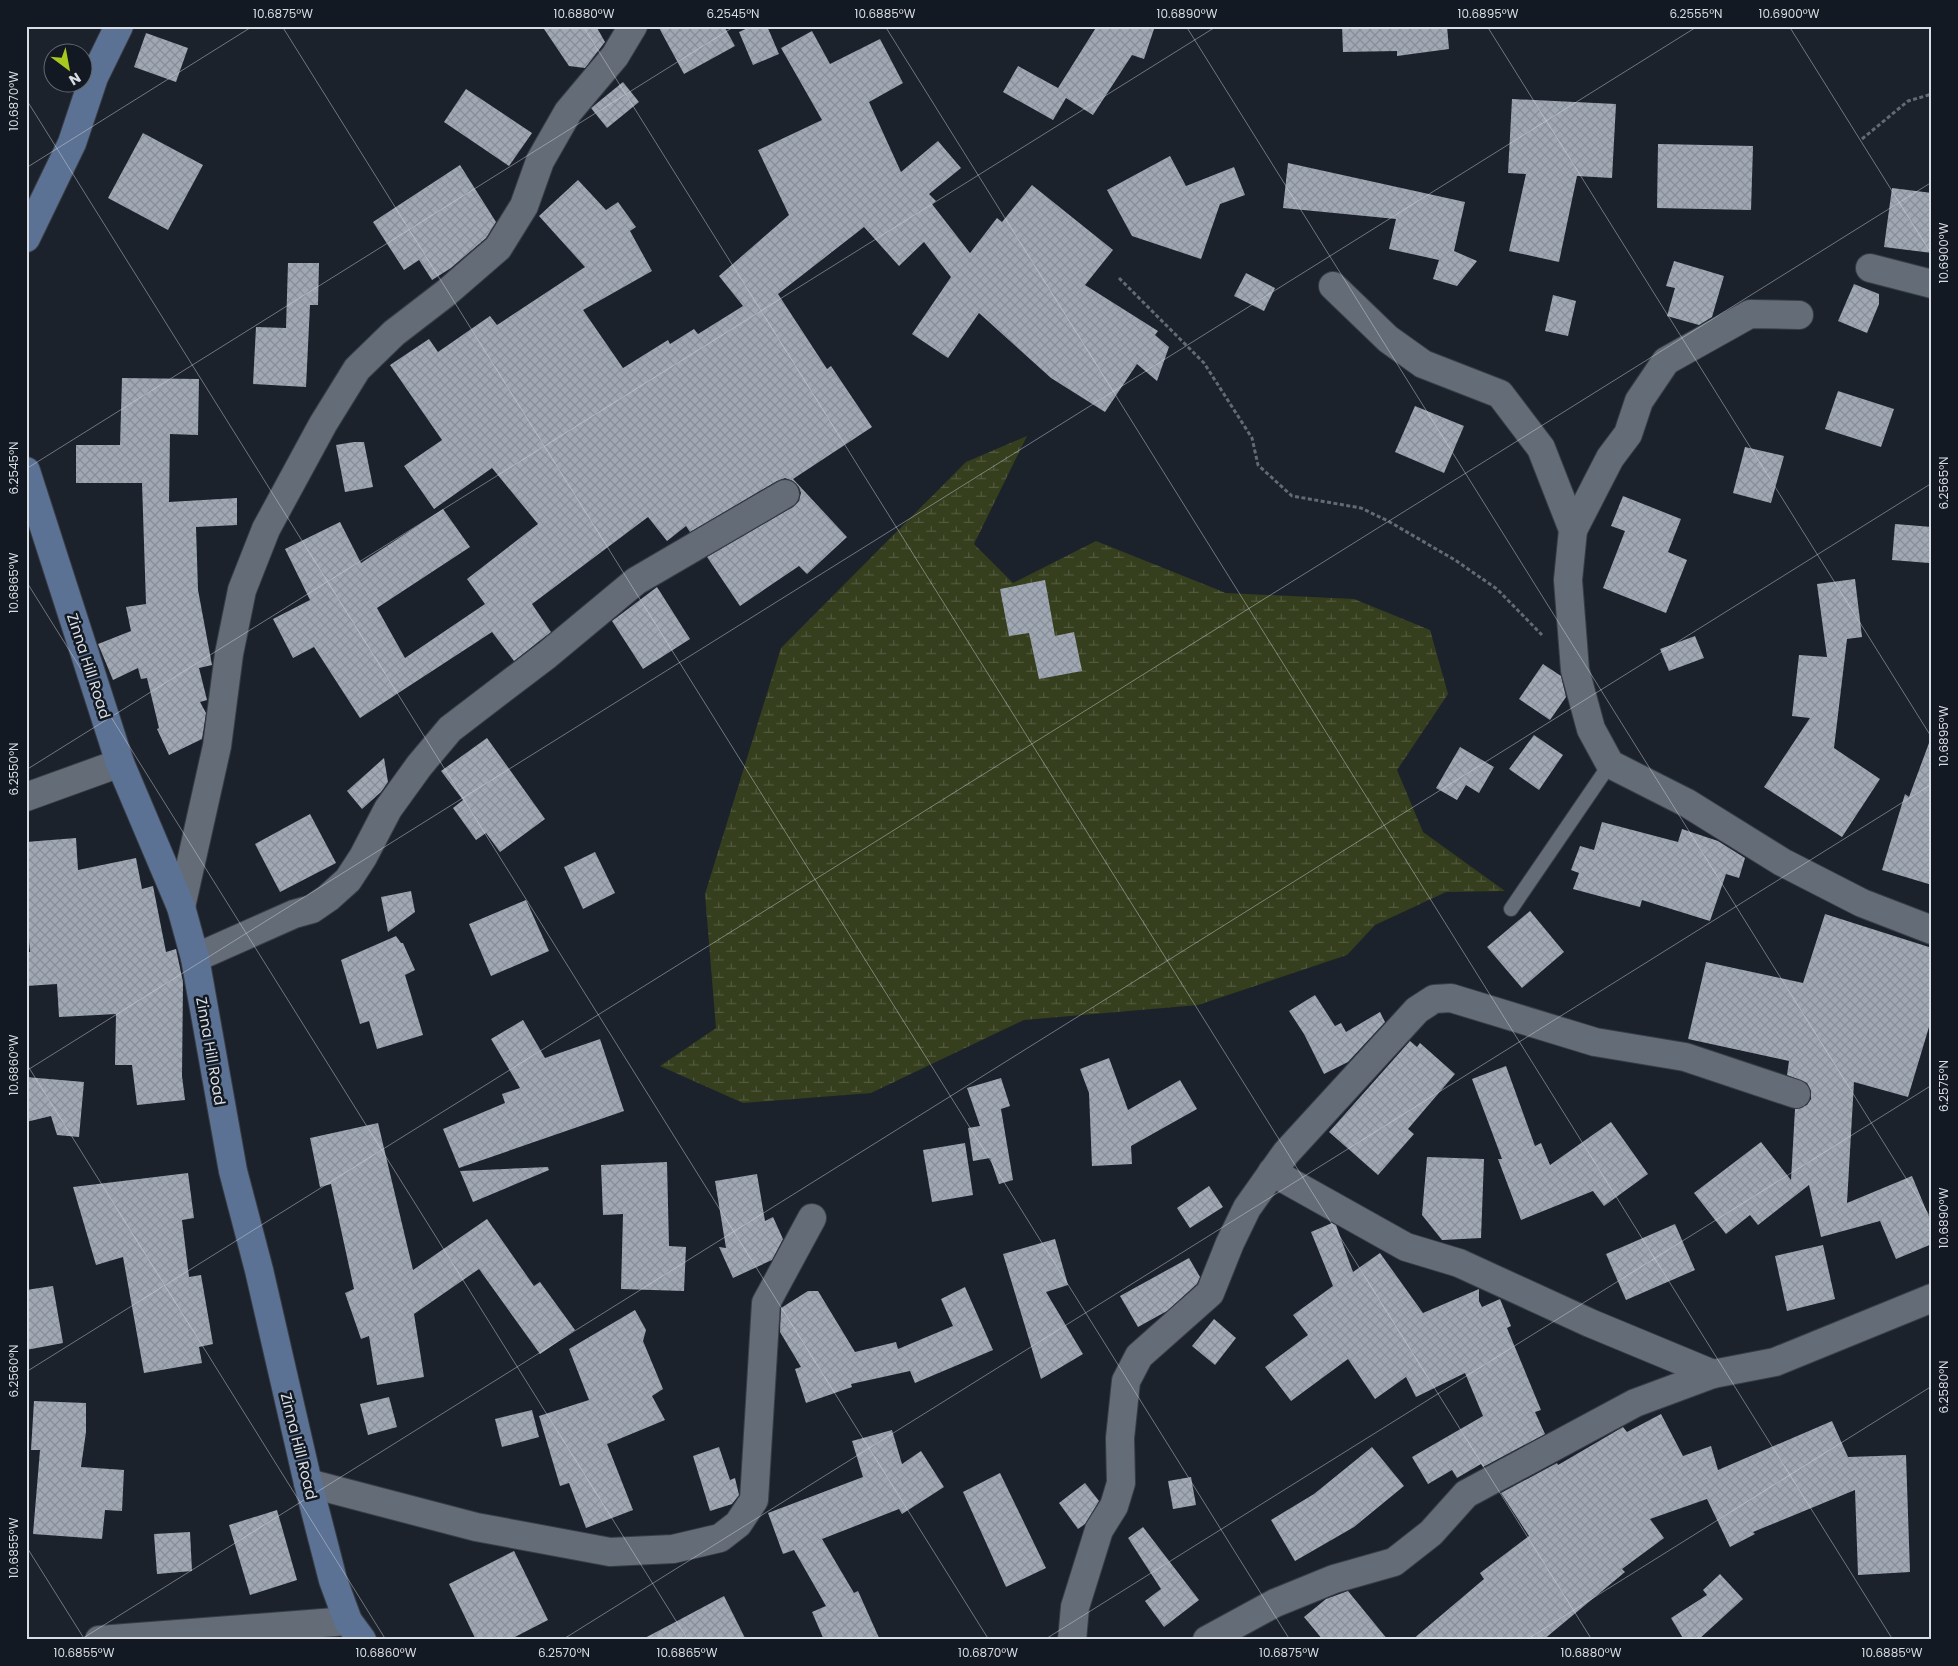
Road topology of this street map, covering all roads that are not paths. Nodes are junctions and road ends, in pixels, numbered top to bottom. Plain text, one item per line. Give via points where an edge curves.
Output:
1 (119, 26) edge
2 (633, 26) edge
3 (26, 238) edge
4 (1870, 268) dead end
5 (1932, 284) edge
6 (1333, 286) dead end
7 (1799, 316) dead end
8 (26, 471) edge
9 (786, 494) dead end
10 (1573, 530) junction
11 (120, 763) junction
12 (1610, 764) junction
13 (26, 797) edge
14 (181, 907) junction
15 (1511, 909) dead end
16 (1932, 930) edge
17 (195, 958) junction
18 (1796, 1094) dead end
19 (1272, 1172) junction
20 (812, 1218) dead end
21 (1932, 1298) edge
22 (1712, 1374) junction
23 (308, 1484) junction
24 (355, 1630) edge
25 (99, 1640) edge
26 (1072, 1640) edge
27 (1207, 1640) edge

1 - 3 street via 94,77 72,143
2 - 14 street via 615,56 568,112 540,161 524,206 498,248 394,333 357,369 266,529 242,590 229,654 217,746
4 - 5 street
6 - 10 street via 1388,339 1423,364 1500,394 1541,448
7 - 10 street via 1750,314 1666,361 1639,401 1628,434 1610,458
8 - 11 street, Zinna Hill Road
9 - 17 street via 636,581 450,729 388,809 348,880 328,898 312,909
10 - 12 street via 1568,580 1575,670 1591,729
11 - 13 street
11 - 14 street, Zinna Hill Road
12 - 15 lane
12 - 16 street via 1687,803 1782,862 1862,903
14 - 17 street, Zinna Hill Road
17 - 23 street, Zinna Hill Road via 233,1171
18 - 19 street via 1685,1056 1595,1042 1451,998 1434,999 1417,1010
19 - 22 street via 1406,1247 1459,1263
19 - 26 street via 1247,1208 1210,1293 1139,1356 1126,1381 1120,1438 1122,1483 1114,1506 1096,1538 1075,1607
20 - 23 street via 766,1303 754,1500 738,1524 720,1538 673,1549 610,1552 476,1527
21 - 22 street via 1775,1362
22 - 27 street via 1635,1403 1466,1494 1432,1533 1394,1562 1334,1579 1275,1602
23 - 24 street, Zinna Hill Road via 333,1580
24 - 25 street

